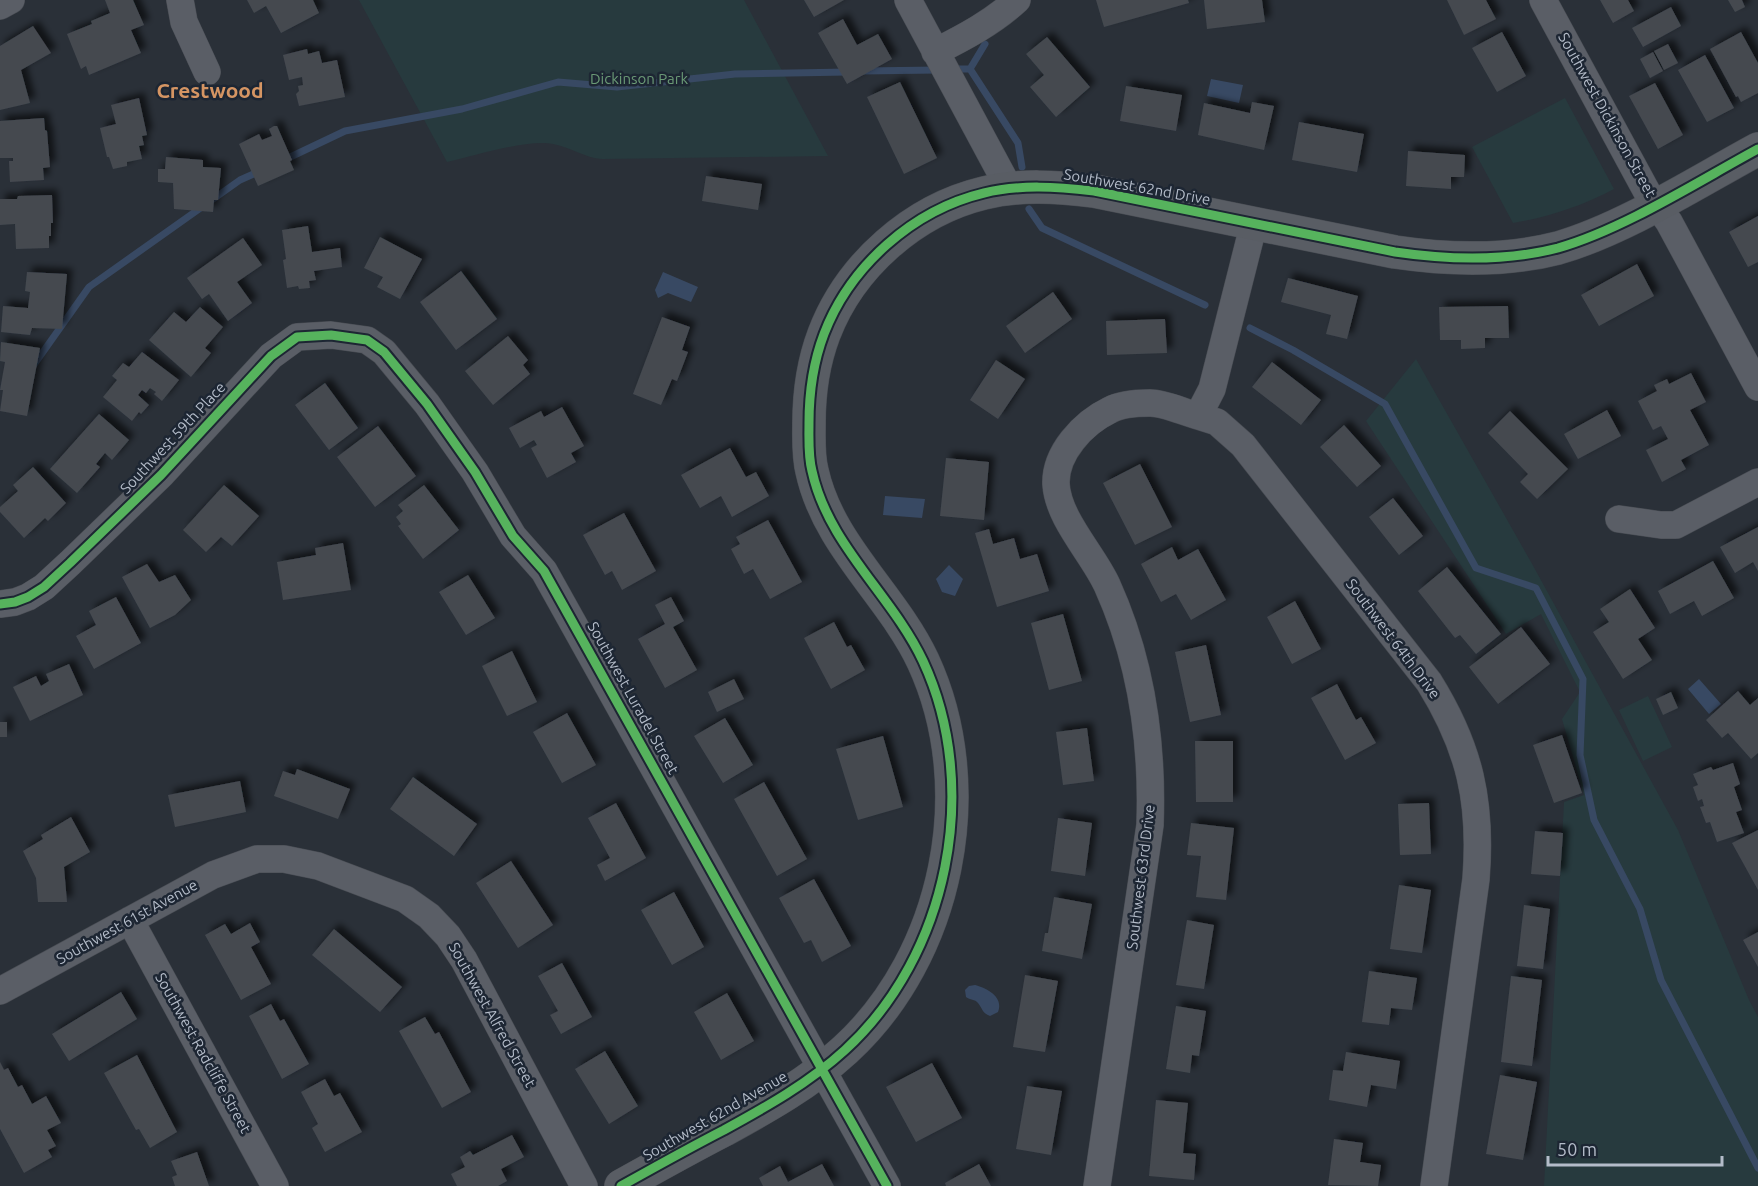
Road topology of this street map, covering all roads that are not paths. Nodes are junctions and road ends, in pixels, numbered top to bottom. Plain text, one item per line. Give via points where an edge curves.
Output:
1 (11, 0) edge
2 (180, 0) edge
3 (908, 0) edge
4 (1017, 0) edge
5 (1543, 0) edge
6 (0, 6) edge
7 (935, 52) junction
8 (207, 72) dead end
9 (1758, 149) edge
10 (1009, 188) junction
11 (1657, 205) junction
12 (1254, 224) junction
13 (271, 356) joint
14 (1758, 387) edge
15 (1198, 416) junction
16 (1758, 483) edge
17 (1619, 519) dead end
18 (0, 604) edge
19 (257, 859) joint
20 (130, 920) junction
21 (0, 991) edge
22 (823, 1069) junction
23 (275, 1186) edge
24 (584, 1186) edge
25 (621, 1186) edge
26 (887, 1186) edge
27 (1097, 1186) edge
28 (1434, 1186) edge

1 - 6 street
2 - 8 street via 184,22
3 - 7 street
4 - 7 street via 977,30
5 - 11 street, Southwest Dickinson Street
7 - 10 street
9 - 11 street
10 - 12 street, Southwest 62nd Drive via 1094,191
10 - 22 street, Southwest 62nd Drive via 981,193 945,207 910,226 882,248 835,312 815,365 809,409 811,470 825,509 863,572 895,615 931,681 945,732 951,800 943,879 920,946 880,1012
11 - 12 street, Southwest 62nd Drive via 1557,248 1493,258 1416,255
11 - 14 street, Southwest Dickinson Street
12 - 15 street via 1212,389
13 - 18 street, Southwest 59th Place via 161,475 44,587 22,599
13 - 22 street, Southwest Luradel Street via 297,337 331,334 367,340 384,352 427,404 475,472 513,536 544,571
15 - 27 street, Southwest 63rd Drive via 1152,403 1110,410 1081,430 1067,449 1056,484 1063,512 1103,577 1127,636 1148,742 1150,825
15 - 28 street, Southwest 64th Drive via 1217,422 1243,445 1429,682 1460,739 1475,793 1478,848
16 - 17 street via 1676,525
19 - 20 street, Southwest 61st Avenue via 213,875
19 - 24 street, Southwest Alfred Street via 284,859 318,866 405,899 429,916 464,960
20 - 21 street, Southwest 61st Avenue
20 - 23 street, Southwest Radcliffe Street
22 - 25 street, Southwest 62nd Avenue via 764,1108
22 - 26 street, Southwest Luradel Street

